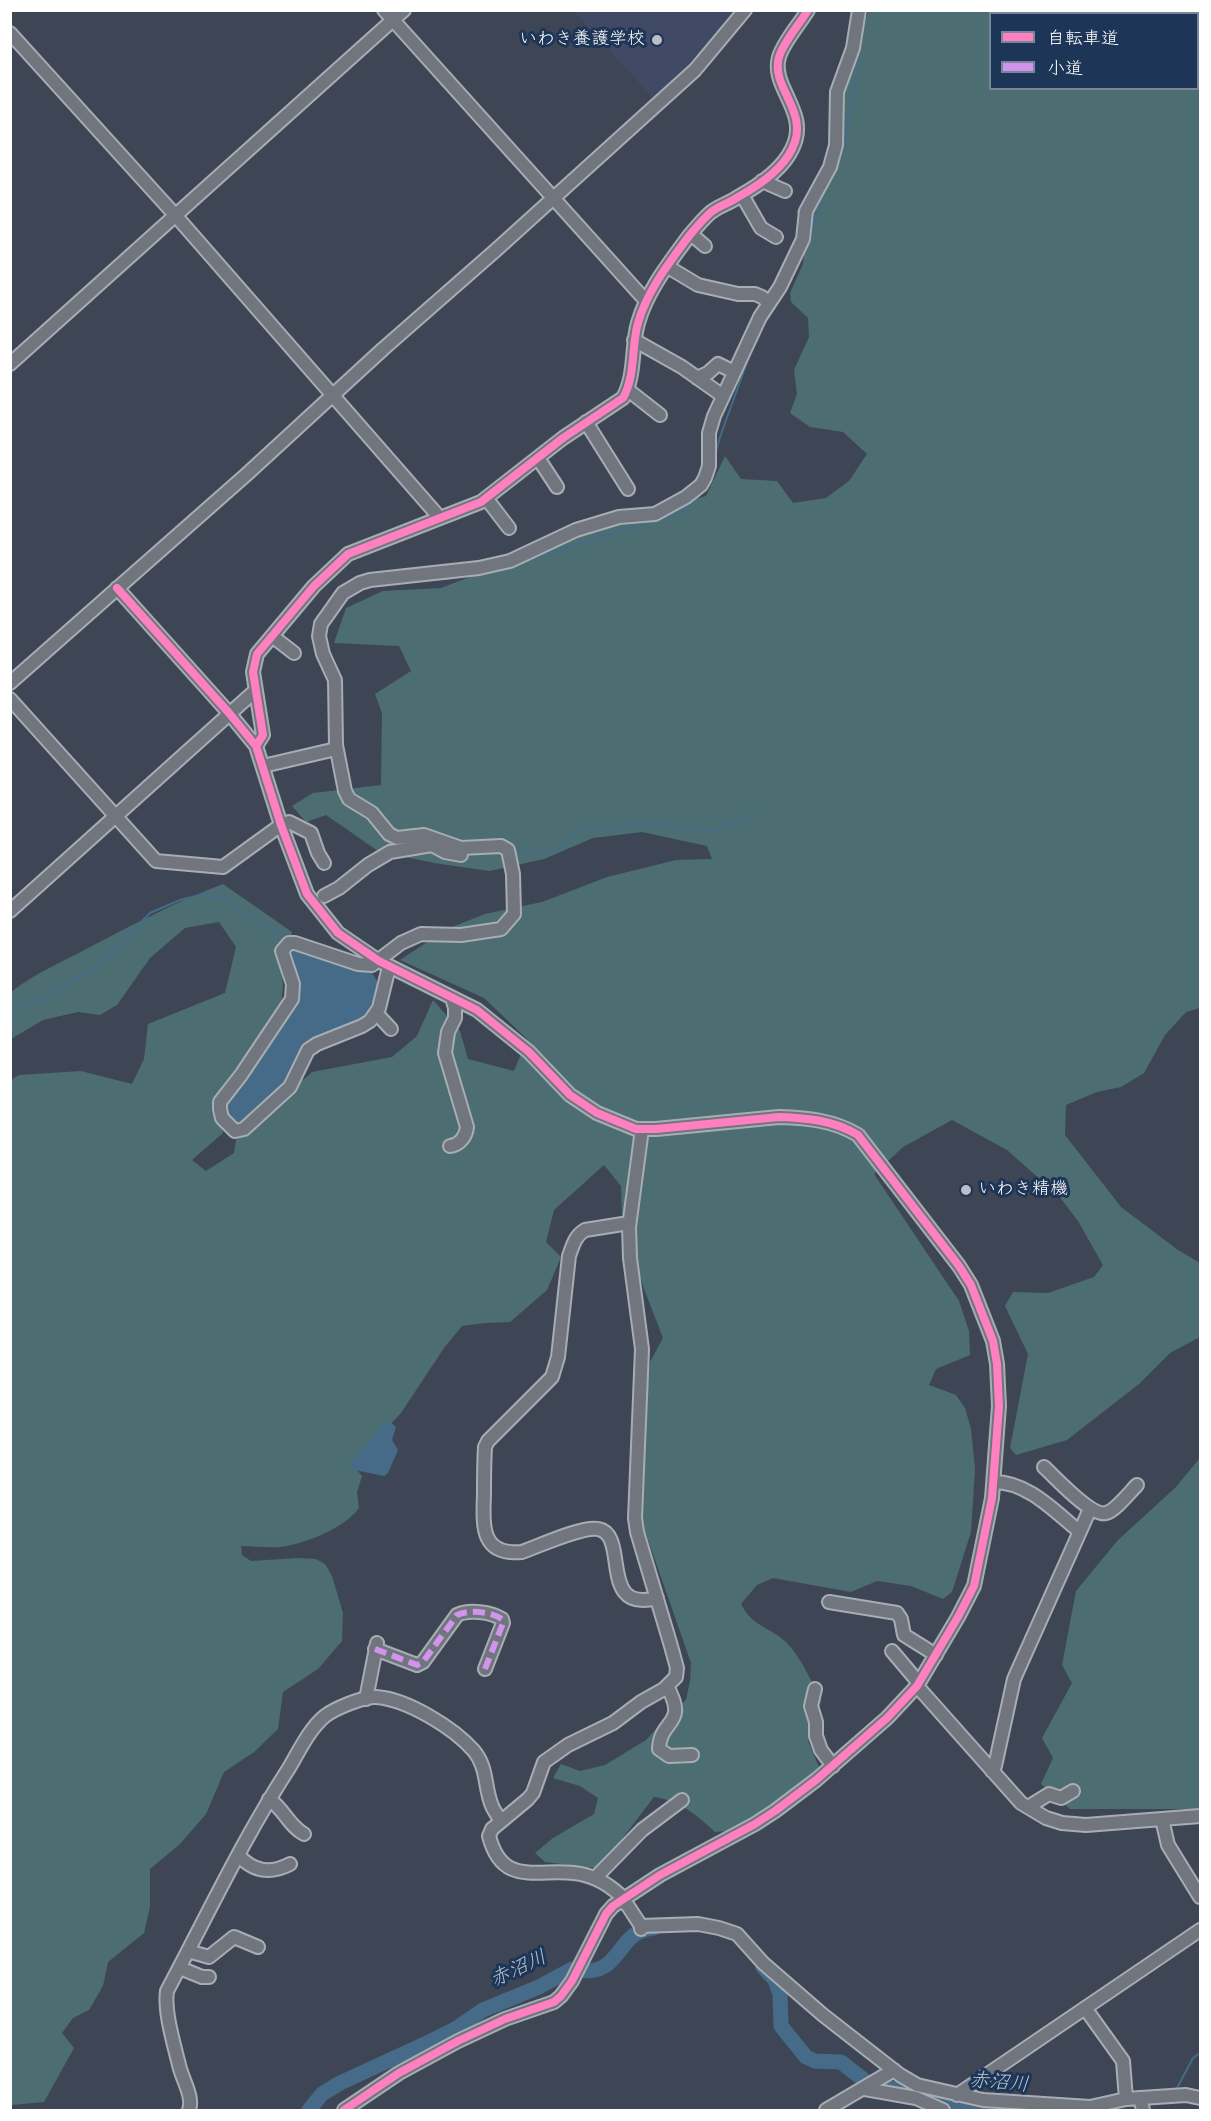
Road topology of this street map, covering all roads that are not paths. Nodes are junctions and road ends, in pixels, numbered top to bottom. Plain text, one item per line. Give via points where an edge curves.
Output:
1 (384, 10) edge
2 (404, 10) edge
3 (745, 10) edge
4 (808, 10) edge
5 (859, 10) edge
6 (393, 20) junction
7 (10, 33) edge
8 (762, 181) junction
9 (785, 191) dead end
10 (742, 195) junction
11 (553, 198) junction
12 (176, 216) junction
13 (691, 234) junction
14 (776, 237) dead end
15 (705, 246) dead end
16 (668, 267) junction
17 (646, 301) junction
18 (769, 303) junction
19 (634, 340) junction
20 (10, 364) edge
21 (734, 372) junction
22 (698, 378) junction
23 (628, 390) junction
24 (333, 395) junction
25 (723, 396) junction
26 (660, 414) dead end
27 (586, 422) junction
28 (538, 458) junction
29 (557, 487) dead end
30 (628, 489) dead end
31 (486, 498) junction
32 (440, 518) junction
33 (509, 528) dead end
34 (117, 588) junction
35 (272, 636) junction
36 (294, 653) dead end
37 (10, 683) edge
38 (256, 690) junction
39 (10, 699) edge
40 (229, 713) junction
41 (256, 746) junction
42 (336, 748) junction
43 (263, 766) junction
44 (115, 816) junction
45 (281, 825) junction
46 (514, 852) junction
47 (324, 863) dead end
48 (324, 896) dead end
49 (10, 911) edge
50 (384, 964) junction
51 (452, 998) junction
52 (376, 1013) junction
53 (392, 1029) dead end
54 (642, 1129) junction
55 (450, 1146) dead end
56 (629, 1223) junction
57 (1044, 1467) dead end
58 (994, 1482) junction
59 (1137, 1485) dead end
60 (1090, 1509) junction
61 (1079, 1531) junction
62 (657, 1598) junction
63 (829, 1602) dead end
64 (892, 1651) dead end
65 (936, 1655) junction
66 (485, 1669) dead end
67 (918, 1685) junction
68 (667, 1686) junction
69 (815, 1689) dead end
70 (366, 1699) junction
71 (692, 1755) dead end
72 (833, 1766) junction
73 (992, 1771) junction
74 (1073, 1791) dead end
75 (268, 1799) junction
76 (682, 1800) dead end
77 (1028, 1808) junction
78 (1200, 1816) edge
79 (1162, 1820) junction
80 (501, 1821) junction
81 (304, 1834) dead end
82 (238, 1855) junction
83 (290, 1864) dead end
84 (595, 1878) junction
85 (1200, 1897) edge
86 (621, 1900) junction
87 (1200, 1930) edge
88 (258, 1947) dead end
89 (188, 1951) junction
90 (180, 1968) junction
91 (209, 1977) dead end
92 (1085, 2008) junction
93 (894, 2070) junction
94 (868, 2087) junction
95 (919, 2092) junction
96 (957, 2095) junction
97 (1200, 2098) edge
98 (1126, 2099) junction
99 (1142, 2104) edge
100 (1059, 2107) edge
101 (189, 2110) edge
102 (344, 2110) edge
103 (826, 2110) edge
104 (943, 2110) edge

1 - 6 street
2 - 6 street
3 - 11 street via 695,70
4 - 8 street via 779,58 782,83 797,117 796,140 784,162
5 - 18 street via 855,41 837,92 832,159 806,211 803,239
6 - 11 street
6 - 12 street
7 - 12 street
8 - 9 street
8 - 10 street
10 - 13 street via 711,212
10 - 14 street via 761,228
11 - 17 street
11 - 24 street
12 - 20 street
12 - 24 street
13 - 15 street
13 - 16 street
16 - 17 street
16 - 18 street via 698,285 755,294
17 - 19 street
18 - 21 street
19 - 22 street
19 - 23 street
21 - 22 street via 718,364
21 - 25 street
22 - 25 street
23 - 26 street
23 - 27 street via 623,398
24 - 32 street
24 - 34 street
25 - 42 street via 711,424 705,478 694,491 655,514 618,517 576,530 510,561 370,580 343,593 326,614 319,636 335,680
27 - 28 street
27 - 30 street
28 - 29 street
28 - 31 street
31 - 32 street
31 - 33 street
32 - 35 street via 348,554 314,586
34 - 37 street
34 - 40 street
35 - 36 street
35 - 38 street via 254,664
38 - 40 street
38 - 41 street via 263,735
39 - 44 street
40 - 41 street
40 - 44 street
41 - 43 street
42 - 43 street
42 - 46 street via 349,799 372,813 389,834 397,838 424,835 461,848 501,846
43 - 45 street
44 - 45 street via 156,861 217,868
44 - 49 street
45 - 47 street via 289,822 311,833
45 - 50 street via 307,894 338,933
46 - 48 street via 465,856 432,845 394,851
46 - 50 street via 514,914 506,925 495,931 461,935 421,933 386,952
50 - 51 street
50 - 52 street via 380,1008
50 - 52 street via 358,964 296,943 284,946 283,957 293,984 292,999 220,1102 222,1118 235,1131 244,1129 290,1087 308,1050 362,1026
51 - 54 street via 498,1025 577,1100 607,1118
51 - 55 street via 455,1018 445,1053 467,1127 462,1139
52 - 53 street
54 - 56 street
54 - 58 street via 785,1118 831,1123 858,1135 959,1266 986,1320 999,1389
56 - 62 street via 642,1349 635,1518
56 - 62 street via 585,1230 573,1243 555,1369 544,1387 485,1447 483,1522 492,1544 513,1553 580,1531 601,1530 610,1540 627,1596 636,1600
57 - 60 street
58 - 61 street via 1008,1483 1031,1493
58 - 65 street via 974,1586
59 - 60 street via 1107,1513
60 - 61 street
61 - 73 street via 1014,1679
62 - 68 street via 677,1668 676,1677
63 - 65 street via 897,1613 904,1635
64 - 67 street
65 - 67 street
66 - 70 street via 502,1619 492,1614 465,1612 457,1615 417,1665 376,1646
67 - 72 street
67 - 73 street
68 - 71 street via 675,1700 676,1713 659,1749 669,1756
68 - 80 street via 613,1723 544,1762 528,1799
69 - 72 street via 811,1706 816,1736
70 - 75 street via 323,1717
70 - 80 street via 376,1697 416,1710 464,1741 483,1766 492,1807
72 - 86 street via 776,1811
73 - 77 street
74 - 77 street via 1061,1798 1049,1794
75 - 81 street
75 - 82 street
76 - 84 street via 642,1830
77 - 79 street via 1046,1818 1074,1825
78 - 79 street
79 - 85 street via 1168,1845
80 - 84 street via 489,1836 499,1861 506,1866 525,1873 576,1873
82 - 83 street via 255,1869
82 - 89 street
84 - 86 street via 610,1886
86 - 93 street via 641,1927 698,1924 737,1934 823,2015
86 - 102 street via 606,1914 567,1990 554,2002 458,2041 399,2073
87 - 92 street
88 - 89 street via 234,1936 209,1957
89 - 90 street
90 - 91 street
90 - 101 street via 166,2001
92 - 96 street
92 - 98 street via 1123,2061
93 - 94 street
93 - 95 street
94 - 95 street
94 - 103 street
95 - 96 street
95 - 104 street
96 - 100 street
97 - 99 street via 1186,2095
98 - 99 street
98 - 100 street via 1090,2107

